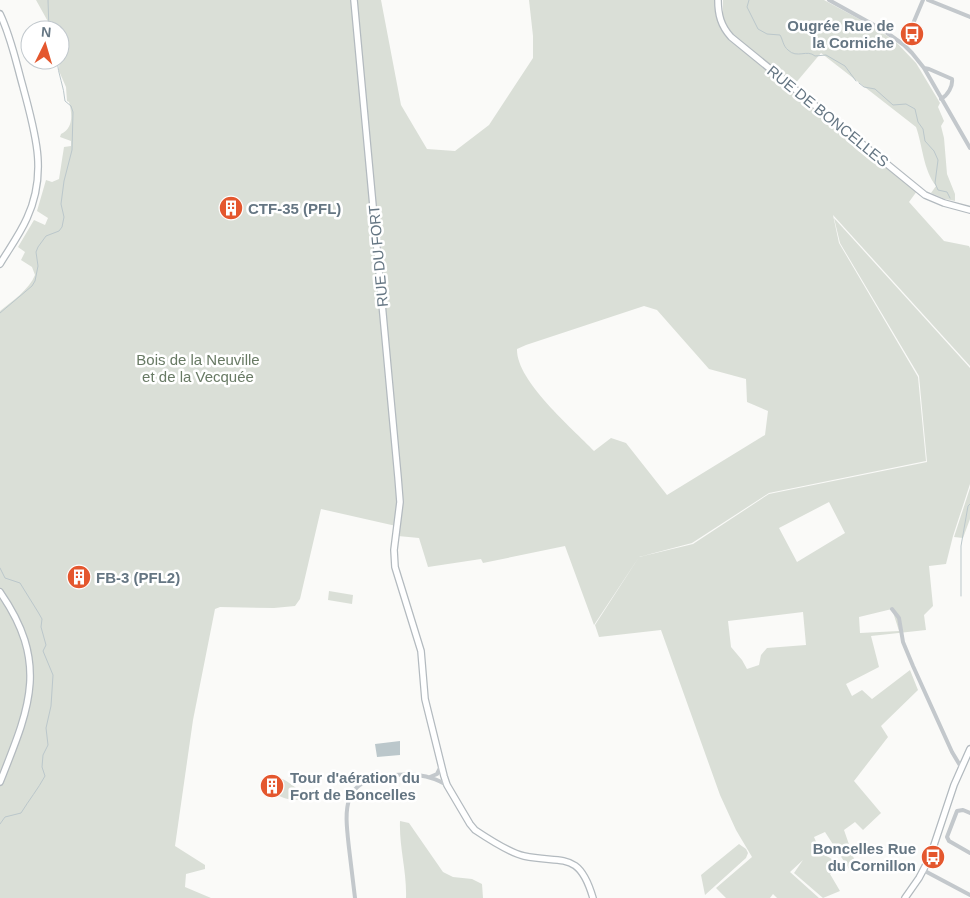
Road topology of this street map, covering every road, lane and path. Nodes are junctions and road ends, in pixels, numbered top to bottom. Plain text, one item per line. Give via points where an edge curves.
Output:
1 (354, 0) edge
2 (718, 0) edge
3 (829, 0) edge
4 (923, 0) edge
5 (928, 0) edge
6 (843, 2) dead end
7 (841, 7) junction
8 (0, 14) edge
9 (970, 17) edge
10 (904, 45) junction
11 (924, 68) junction
12 (941, 99) junction
13 (970, 148) edge
14 (967, 206) edge
15 (970, 210) edge
16 (3, 253) edge
17 (0, 264) edge
18 (0, 592) edge
19 (892, 609) dead end
20 (970, 749) edge
21 (967, 762) edge
22 (441, 766) junction
23 (961, 767) junction
24 (430, 777) junction
25 (0, 782) edge
26 (448, 785) junction
27 (970, 813) edge
28 (970, 853) edge
29 (923, 870) junction
30 (970, 894) edge
31 (355, 898) edge
32 (593, 898) edge
33 (906, 898) edge

1 - 22 street, RUE DU FORT via 398,477 399,512 394,560 421,651 425,699
2 - 14 street, RUE DE BONCELLES via 722,26 731,37 925,195 944,203
3 - 7 street
4 - 10 street
5 - 9 street
6 - 7 street
7 - 10 street
8 - 16 street via 18,69 39,160 31,210
10 - 11 street
11 - 12 street
11 - 12 street via 952,79 947,94
12 - 13 street
14 - 15 street, RUE DE BONCELLES
16 - 17 street
18 - 25 street via 25,642 30,686 25,717
19 - 23 street via 899,618 903,642 913,666
20 - 21 street
21 - 23 street
22 - 24 street via 437,774
22 - 26 street, RUE DU FORT
23 - 29 street
24 - 26 street
24 - 31 street via 408,774 379,776 363,783 352,794 346,816
26 - 32 street, RUE DU FORT via 470,824 479,832 520,855 568,861 577,866
27 - 28 street via 960,810 947,837
29 - 30 street
29 - 33 street

